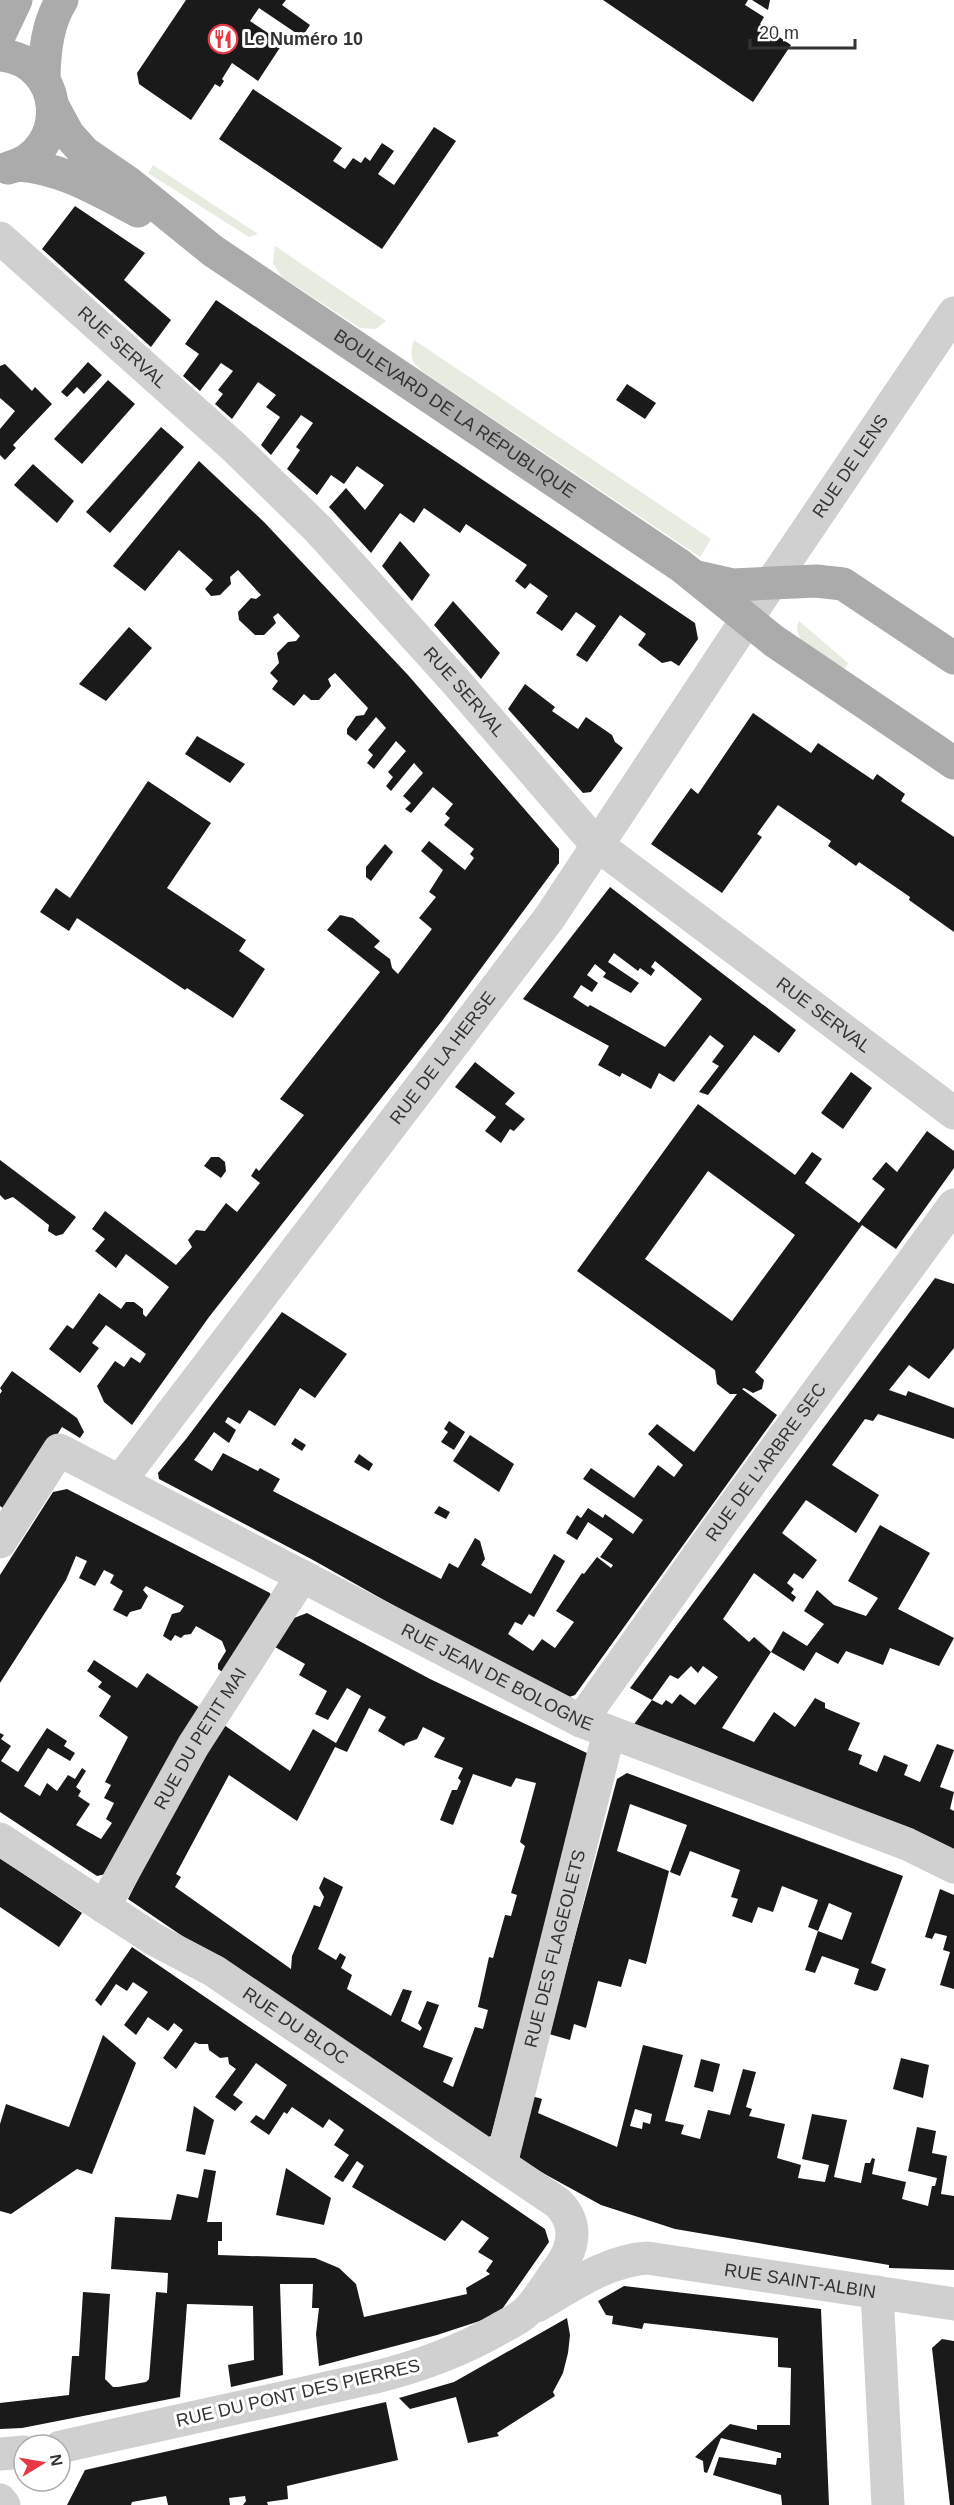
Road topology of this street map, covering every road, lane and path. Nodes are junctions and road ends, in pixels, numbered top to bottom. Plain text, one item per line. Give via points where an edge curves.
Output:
1 (16, 0) edge
2 (62, 0) edge
3 (0, 34) edge
4 (0, 55) edge
5 (48, 94) junction
6 (6, 169) edge
7 (0, 238) edge
8 (213, 251) junction
9 (954, 314) edge
10 (696, 577) junction
11 (771, 584) junction
12 (747, 619) junction
13 (954, 658) edge
14 (954, 763) edge
15 (596, 844) junction
16 (954, 1113) edge
17 (954, 1205) edge
18 (120, 1481) junction
19 (0, 1542) edge
20 (302, 1576) junction
21 (595, 1727) junction
22 (0, 1839) edge
23 (954, 1867) edge
24 (104, 1907) junction
25 (501, 2164) junction
26 (573, 2232) joint
27 (646, 2258) joint
28 (877, 2292) junction
29 (954, 2304) edge
30 (525, 2313) junction
31 (72, 2445) edge
32 (0, 2500) edge
33 (4, 2505) edge
34 (888, 2505) edge

1 - 3 main road
2 - 5 main road via 47,39
4 - 5 main road via 21,60 34,69
5 - 6 main road via 52,124 45,141 34,155
5 - 8 main road, BOULEVARD DE LA RÉPUBLIQUE via 68,134 84,152
6 - 8 main road, BOULEVARD DE LA RÉPUBLIQUE via 43,168 76,178
7 - 15 street, RUE SERVAL via 234,447 311,522
8 - 10 main road, BOULEVARD DE LA RÉPUBLIQUE
9 - 11 street, RUE DE LENS
10 - 11 main road, BOULEVARD DE LA RÉPUBLIQUE via 720,584
10 - 12 main road, BOULEVARD DE LA RÉPUBLIQUE
11 - 12 street, RUE DE LENS
11 - 13 main road, BOULEVARD DE LA RÉPUBLIQUE via 843,584
12 - 14 main road, BOULEVARD DE LA RÉPUBLIQUE via 810,667
12 - 15 street, RUE DE LA HERSE
15 - 16 street, RUE SERVAL
15 - 18 street, RUE DE LA HERSE via 550,917
17 - 21 street, RUE DE L'ARBRE SEC via 725,1518
18 - 19 street, RUE JEAN DE BOLOGNE via 59,1450
18 - 20 street, RUE JEAN DE BOLOGNE
20 - 21 street, RUE JEAN DE BOLOGNE
20 - 24 street, RUE DU PETIT MAI via 193,1746
21 - 23 street, RUE JEAN DE BOLOGNE via 907,1844
21 - 25 street, RUE DES FLAGEOLETS
22 - 24 street, RUE DU BLOC
24 - 25 street, RUE DU BLOC via 214,1971
25 - 26 street, RUE DU BLOC via 558,2203 566,2211
26 - 30 street, RUE DU PONT DES PIERRES via 564,2261
27 - 28 street, RUE SAINT-ALBIN
27 - 30 street, RUE DU PONT DES PIERRES via 602,2269
28 - 29 street, RUE SAINT-ALBIN
28 - 34 street
30 - 31 street, RUE DU PONT DES PIERRES via 467,2347 408,2369
32 - 33 street

